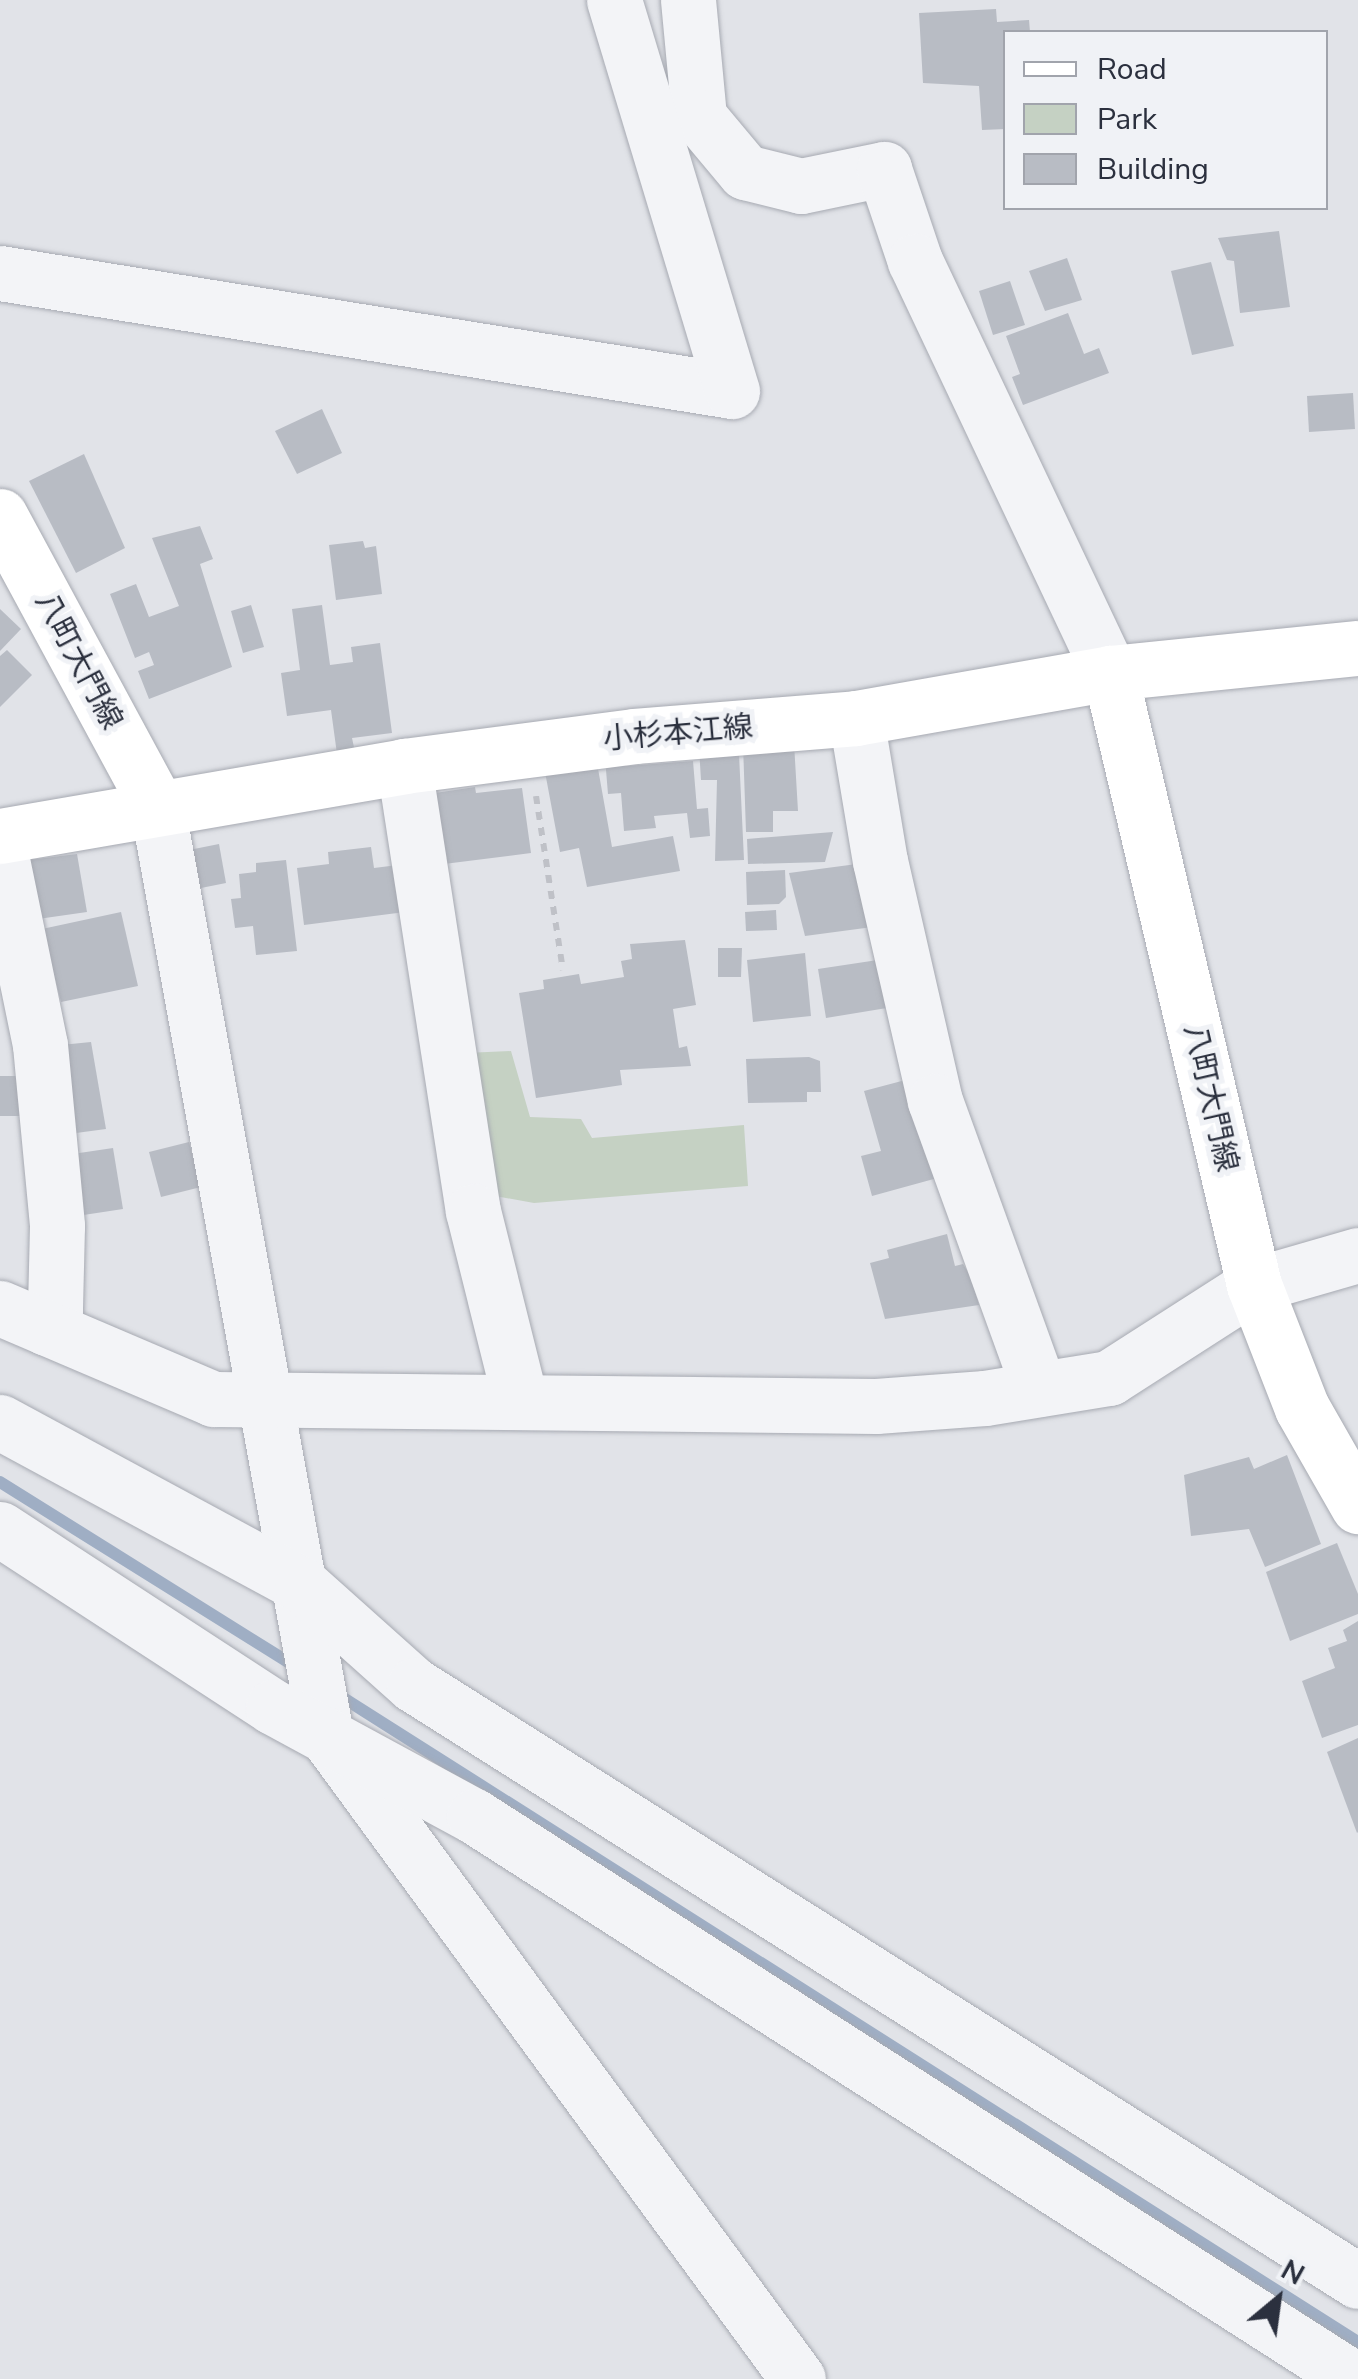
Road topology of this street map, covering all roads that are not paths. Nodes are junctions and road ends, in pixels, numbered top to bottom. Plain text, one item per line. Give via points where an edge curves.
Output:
1 (614, 0) edge
2 (688, 0) edge
3 (664, 164) junction
4 (745, 172) junction
5 (0, 273) edge
6 (0, 516) edge
7 (1358, 648) edge
8 (1110, 672) junction
9 (856, 718) junction
10 (404, 766) junction
11 (156, 806) junction
12 (0, 836) edge
13 (0, 850) edge
14 (1358, 1255) edge
15 (1254, 1286) junction
16 (23, 1318) edge
17 (1039, 1390) junction
18 (266, 1394) junction
19 (520, 1399) junction
20 (0, 1422) edge
21 (1358, 1506) edge
22 (0, 1529) edge
23 (302, 1585) junction
24 (326, 1735) junction
25 (1358, 2280) edge
26 (798, 2379) edge
27 (1354, 2379) edge

1 - 3 street
2 - 4 street via 699,118
3 - 4 street
3 - 5 street via 732,391
4 - 8 street via 802,186 884,169 915,261
6 - 11 main road, 八町大門線
7 - 8 main road, 小杉本江線
8 - 9 main road, 小杉本江線
8 - 15 main road, 八町大門線
9 - 10 main road, 小杉本江線
9 - 17 street via 880,861 935,1102
10 - 11 main road, 小杉本江線
10 - 19 street via 473,1211
11 - 12 main road, 小杉本江線
11 - 18 street
13 - 16 street via 42,1064 58,1226 54,1310
14 - 15 street
15 - 17 street via 1109,1378
15 - 21 main road, 八町大門線 via 1302,1408
16 - 18 street via 213,1398
17 - 19 street via 876,1406
18 - 19 street
18 - 23 street
20 - 23 street
22 - 24 street
23 - 24 street
23 - 25 street via 414,1685
24 - 26 street
24 - 27 street via 474,1816

